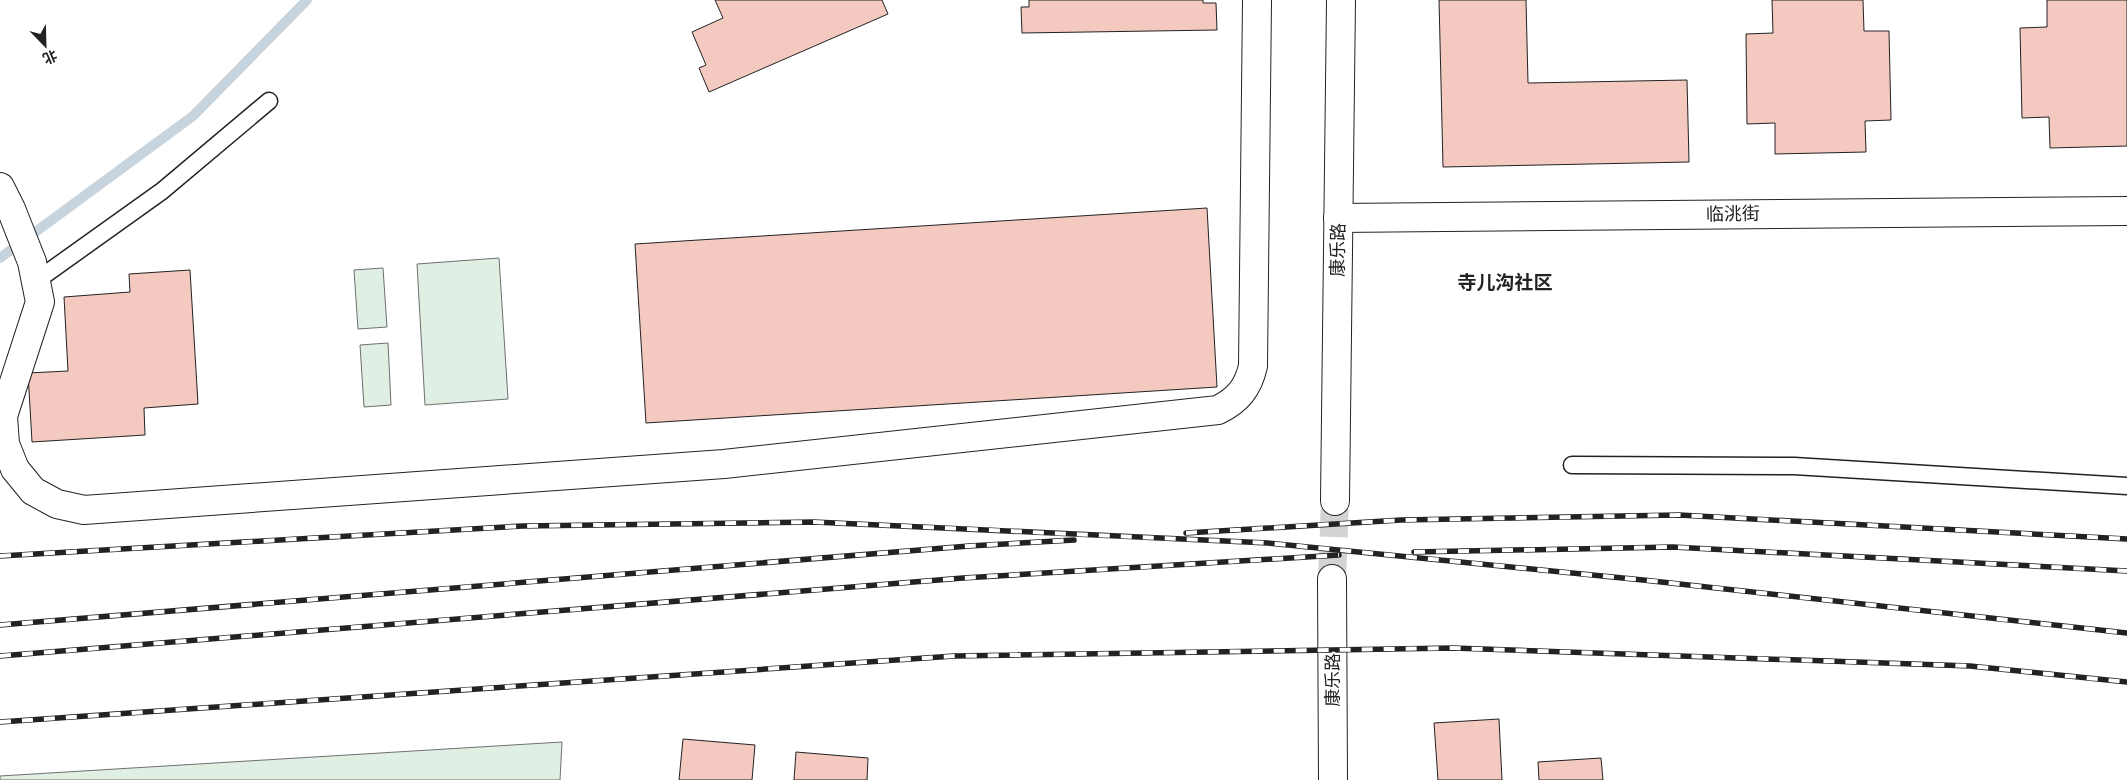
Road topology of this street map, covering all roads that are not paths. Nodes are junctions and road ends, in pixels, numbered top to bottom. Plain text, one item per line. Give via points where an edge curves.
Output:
1 (1257, 0) edge
2 (1341, 0) edge
3 (269, 100) dead end
4 (6, 198) edge
5 (2127, 210) edge
6 (1338, 218) junction
7 (34, 271) junction
8 (1572, 465) dead end
9 (2127, 486) edge
10 (1335, 501) tunnel mouth
11 (1332, 579) tunnel mouth
12 (1333, 780) edge

1 - 7 street via 1253,366 1246,387 1238,397 1218,410 724,464 84,510 57,504 34,490 15,469 5,444 3,416 40,302
2 - 6 street, 康乐路
3 - 7 lane via 162,191
4 - 7 street
5 - 6 street, 临洮街
6 - 10 street, 康乐路
8 - 9 lane via 1794,466
11 - 12 street, 康乐路

